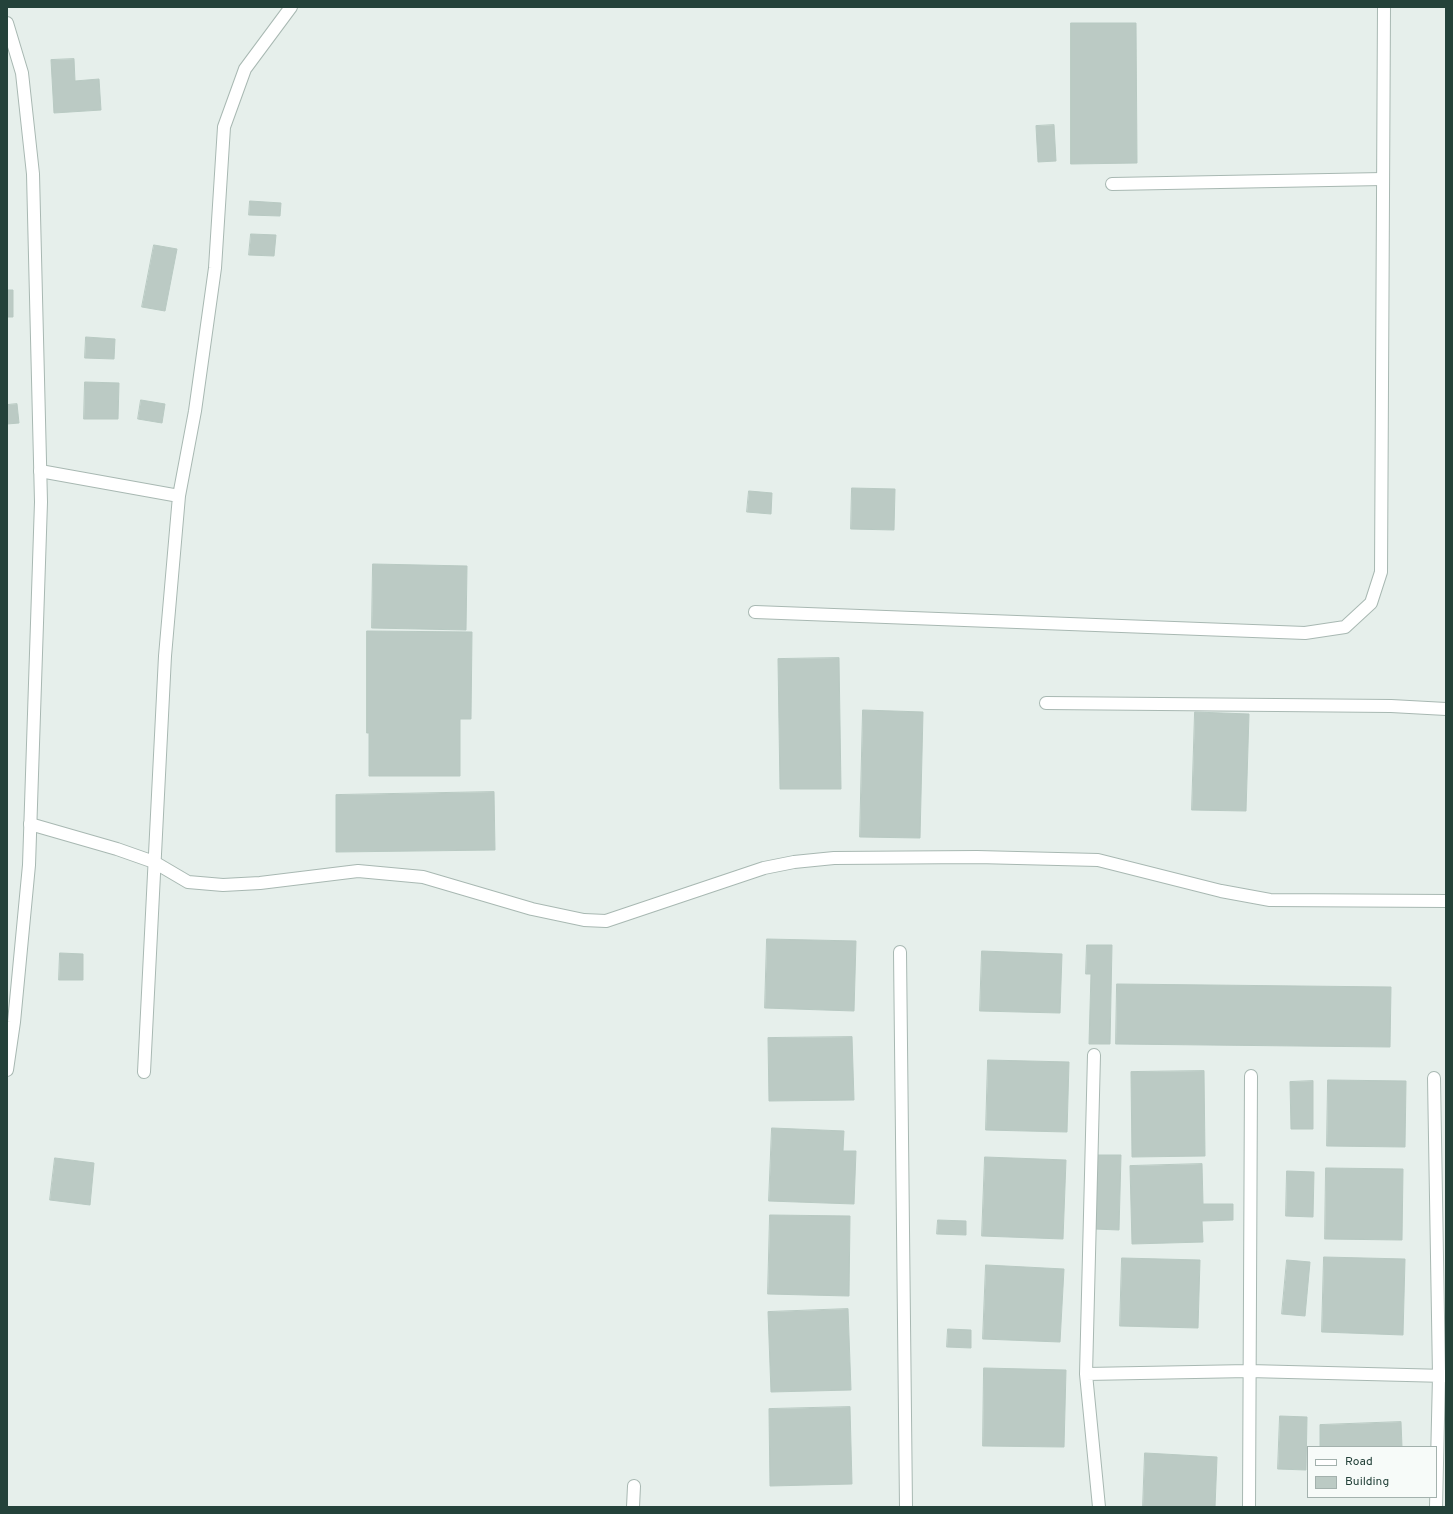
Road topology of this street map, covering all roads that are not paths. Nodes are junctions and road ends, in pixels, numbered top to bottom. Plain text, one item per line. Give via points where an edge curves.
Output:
1 (291, 7) edge
2 (1384, 7) edge
3 (7, 23) edge
4 (1383, 179) junction
5 (1112, 184) dead end
6 (40, 471) junction
7 (179, 496) junction
8 (755, 612) dead end
9 (1046, 703) dead end
10 (1446, 709) edge
11 (30, 824) junction
12 (154, 862) junction
13 (1446, 901) edge
14 (900, 952) dead end
15 (1094, 1055) dead end
16 (7, 1070) edge
17 (144, 1072) dead end
18 (1251, 1076) dead end
19 (1434, 1078) dead end
20 (1249, 1371) junction
21 (1086, 1374) junction
22 (1442, 1376) edge
23 (1437, 1485) edge
24 (634, 1486) dead end
25 (633, 1507) edge
26 (906, 1507) edge
27 (1099, 1507) edge
28 (1249, 1507) edge

1 - 7 street via 245,69 224,127 215,268 195,411
2 - 4 street
3 - 6 street via 22,73 33,174
4 - 5 street
4 - 8 street via 1381,572 1371,603 1345,626 1305,633
6 - 7 street
6 - 11 street via 41,510
7 - 12 street via 165,656
9 - 10 street via 1391,706
11 - 12 street
11 - 16 street via 29,865 16,1007
12 - 13 street via 188,882 223,885 358,871 423,877 532,909 584,920 606,921 764,868 834,858 977,857 1098,860 1221,891 1270,900
12 - 17 street
14 - 26 street
15 - 21 street
18 - 20 street
19 - 22 street
20 - 21 street
20 - 22 street
20 - 28 street
21 - 27 street
22 - 23 street
24 - 25 street

